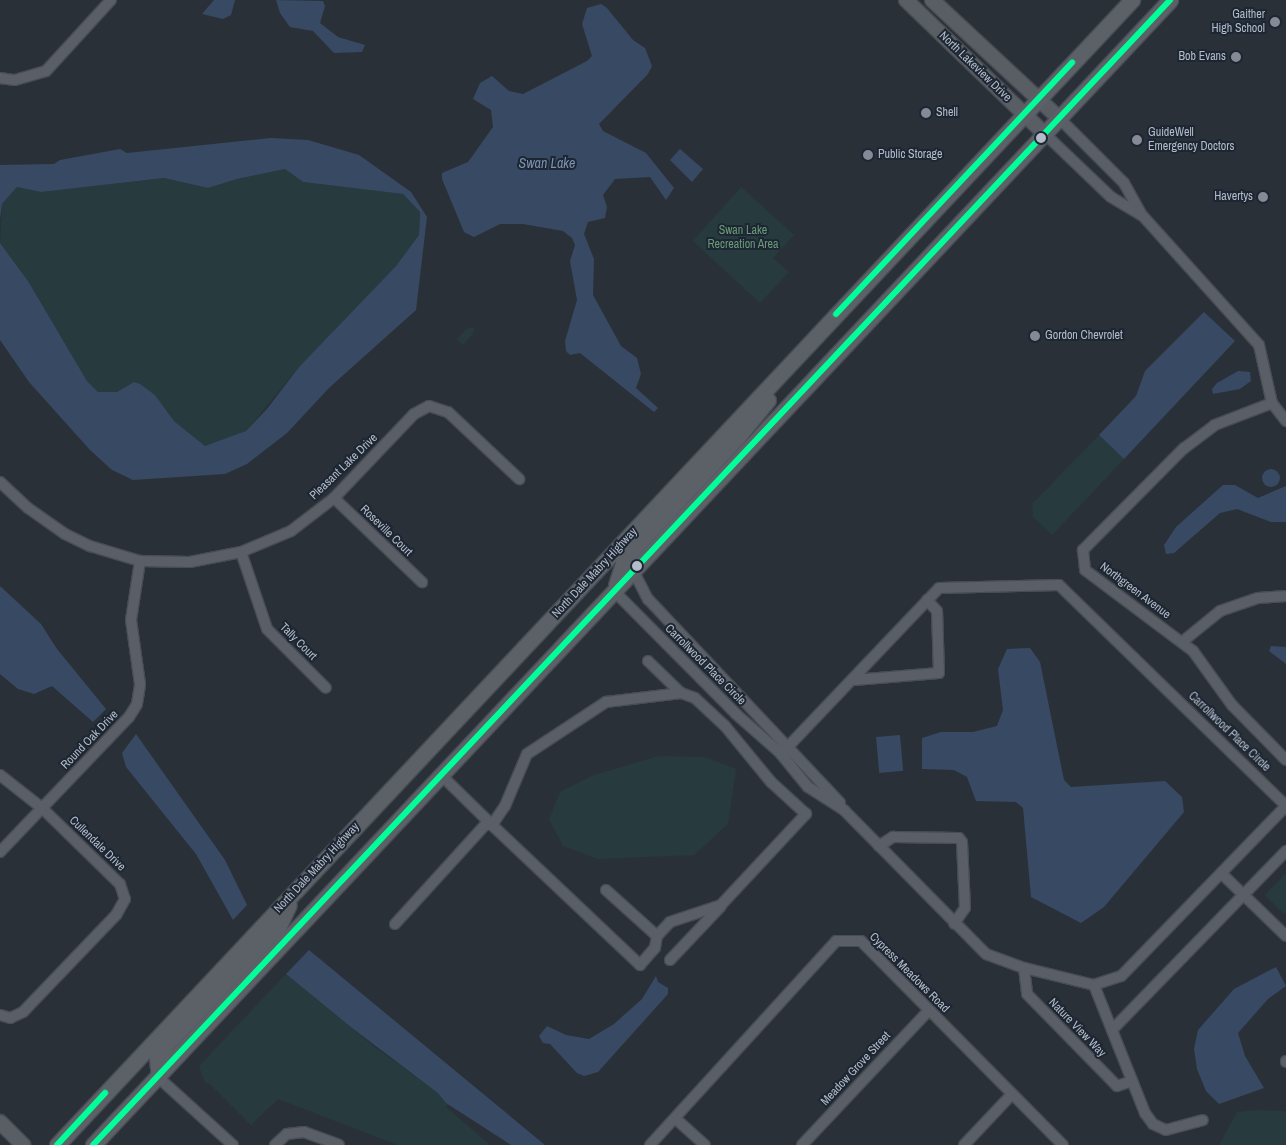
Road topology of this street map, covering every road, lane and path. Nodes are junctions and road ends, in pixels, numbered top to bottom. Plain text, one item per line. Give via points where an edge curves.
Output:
1 (111, 0) edge
2 (906, 0) edge
3 (932, 0) edge
4 (1132, 0) edge
5 (1170, 0) edge
6 (0, 78) edge
7 (1038, 98) junction
8 (1023, 113) junction
9 (1059, 118) junction
10 (1045, 134) junction
11 (1142, 215) junction
12 (780, 374) junction
13 (1272, 402) junction
14 (1286, 421) edge
15 (518, 479) dead end
16 (0, 482) edge
17 (334, 498) junction
18 (241, 552) junction
19 (140, 560) junction
20 (633, 570) junction
21 (422, 582) dead end
22 (614, 591) junction
23 (1286, 596) edge
24 (927, 600) junction
25 (1182, 642) junction
26 (691, 645) junction
27 (679, 657) junction
28 (648, 661) dead end
29 (854, 680) junction
30 (326, 688) dead end
31 (681, 693) junction
32 (745, 702) junction
33 (736, 714) junction
34 (725, 726) junction
35 (785, 750) junction
36 (1286, 760) edge
37 (0, 775) edge
38 (441, 775) junction
39 (42, 808) junction
40 (844, 810) junction
41 (492, 825) junction
42 (878, 846) junction
43 (1286, 851) edge
44 (0, 852) edge
45 (1222, 874) junction
46 (297, 889) junction
47 (606, 890) dead end
48 (1244, 895) junction
49 (721, 905) junction
50 (395, 924) dead end
51 (954, 924) junction
52 (657, 936) junction
53 (1286, 936) edge
54 (670, 960) dead end
55 (1024, 968) junction
56 (1094, 985) junction
57 (929, 1010) junction
58 (0, 1015) edge
59 (1112, 1030) junction
60 (159, 1078) junction
61 (1132, 1081) junction
62 (1012, 1094) junction
63 (676, 1119) junction
64 (1203, 1120) dead end
65 (0, 1122) edge
66 (23, 1145) edge
67 (56, 1145) edge
68 (93, 1145) edge
69 (233, 1145) edge
70 (275, 1145) edge
71 (339, 1145) edge
72 (650, 1145) edge
73 (705, 1145) edge
74 (802, 1145) edge
75 (964, 1145) edge
76 (1063, 1145) edge

1 - 6 street via 46,71 15,80
2 - 8 street, North Lakeview Drive
3 - 7 street, North Lakeview Drive
4 - 7 main road, North Dale Mabry Highway
5 - 9 main road, North Dale Mabry Highway
7 - 8 main road, North Dale Mabry Highway
7 - 9 street, North Lakeview Drive
8 - 10 street, North Lakeview Drive
8 - 12 main road, North Dale Mabry Highway
9 - 10 main road, North Dale Mabry Highway
9 - 11 street via 1124,183
10 - 11 street via 1111,197
10 - 20 main road, North Dale Mabry Highway
11 - 13 street via 1259,345
12 - 22 main road via 766,404 632,550 623,563
12 - 46 main road, North Dale Mabry Highway
13 - 14 street
13 - 25 street, Northgreen Avenue via 1216,425 1184,448 1082,550 1085,570
15 - 17 street, Pleasant Lake Drive via 448,412 429,406 414,414
16 - 19 street, Pleasant Lake Drive via 28,508 66,534 90,546
17 - 18 street, Pleasant Lake Drive via 291,531
17 - 21 street, Roseville Court
18 - 19 street, Pleasant Lake Drive via 190,562
18 - 30 street, Tally Court via 267,629
19 - 39 street, Round Oak Drive via 131,620 140,684 137,704 129,717
20 - 22 main road, North Dale Mabry Highway
20 - 26 street via 648,599
22 - 27 street, Carrollwood Place Circle
22 - 38 main road, North Dale Mabry Highway
23 - 25 street via 1258,598 1220,611
24 - 29 street, Carrollwood Place Circle
24 - 29 street via 937,611 939,673
24 - 45 street, Carrollwood Place Circle via 939,588 1058,585 1286,806
25 - 36 street, Northgreen Avenue via 1208,669 1248,723
26 - 27 street
26 - 32 street
27 - 33 street, Carrollwood Place Circle
28 - 31 street
29 - 35 street, Carrollwood Place Circle
31 - 34 street via 695,698
31 - 41 street via 606,702 527,754 505,806
32 - 33 street
32 - 35 street
33 - 34 street
33 - 35 street, Carrollwood Place Circle
34 - 49 street via 770,782 806,814
35 - 40 street via 833,793
35 - 40 street, Carrollwood Place Circle via 808,787
37 - 39 street, Cullendale Drive
38 - 41 street
38 - 60 main road, North Dale Mabry Highway
39 - 44 street, Round Oak Drive
39 - 58 street, Cullendale Drive via 120,884 125,899 116,915 24,1012 10,1018
40 - 42 street, Carrollwood Place Circle
41 - 50 street via 485,825
41 - 52 street via 640,965 655,948
42 - 51 street, Carrollwood Place Circle
42 - 51 street via 894,837 959,838 962,842 964,908
43 - 48 street
45 - 48 street
45 - 56 street, Carrollwood Place Circle via 1121,976
46 - 60 main road via 279,926 166,1045 157,1058
46 - 67 main road, North Dale Mabry Highway
47 - 52 street
48 - 53 street
48 - 59 street
49 - 52 street via 670,922
49 - 54 street
51 - 55 street, Carrollwood Place Circle via 986,954
55 - 56 street, Carrollwood Place Circle
55 - 61 street, Nature View Way via 1027,994 1117,1086
56 - 59 street
57 - 62 street, Cypress Meadows Road
57 - 63 street, Cypress Meadows Road via 861,940 836,941
57 - 74 street, Meadow Grove Street
59 - 61 street
60 - 68 main road, North Dale Mabry Highway
60 - 69 street
61 - 64 street via 1153,1124 1166,1130
62 - 75 street
62 - 76 street, Cypress Meadows Road
63 - 72 street, Cypress Meadows Road
63 - 73 street
65 - 66 street
70 - 71 street via 287,1134 304,1132

